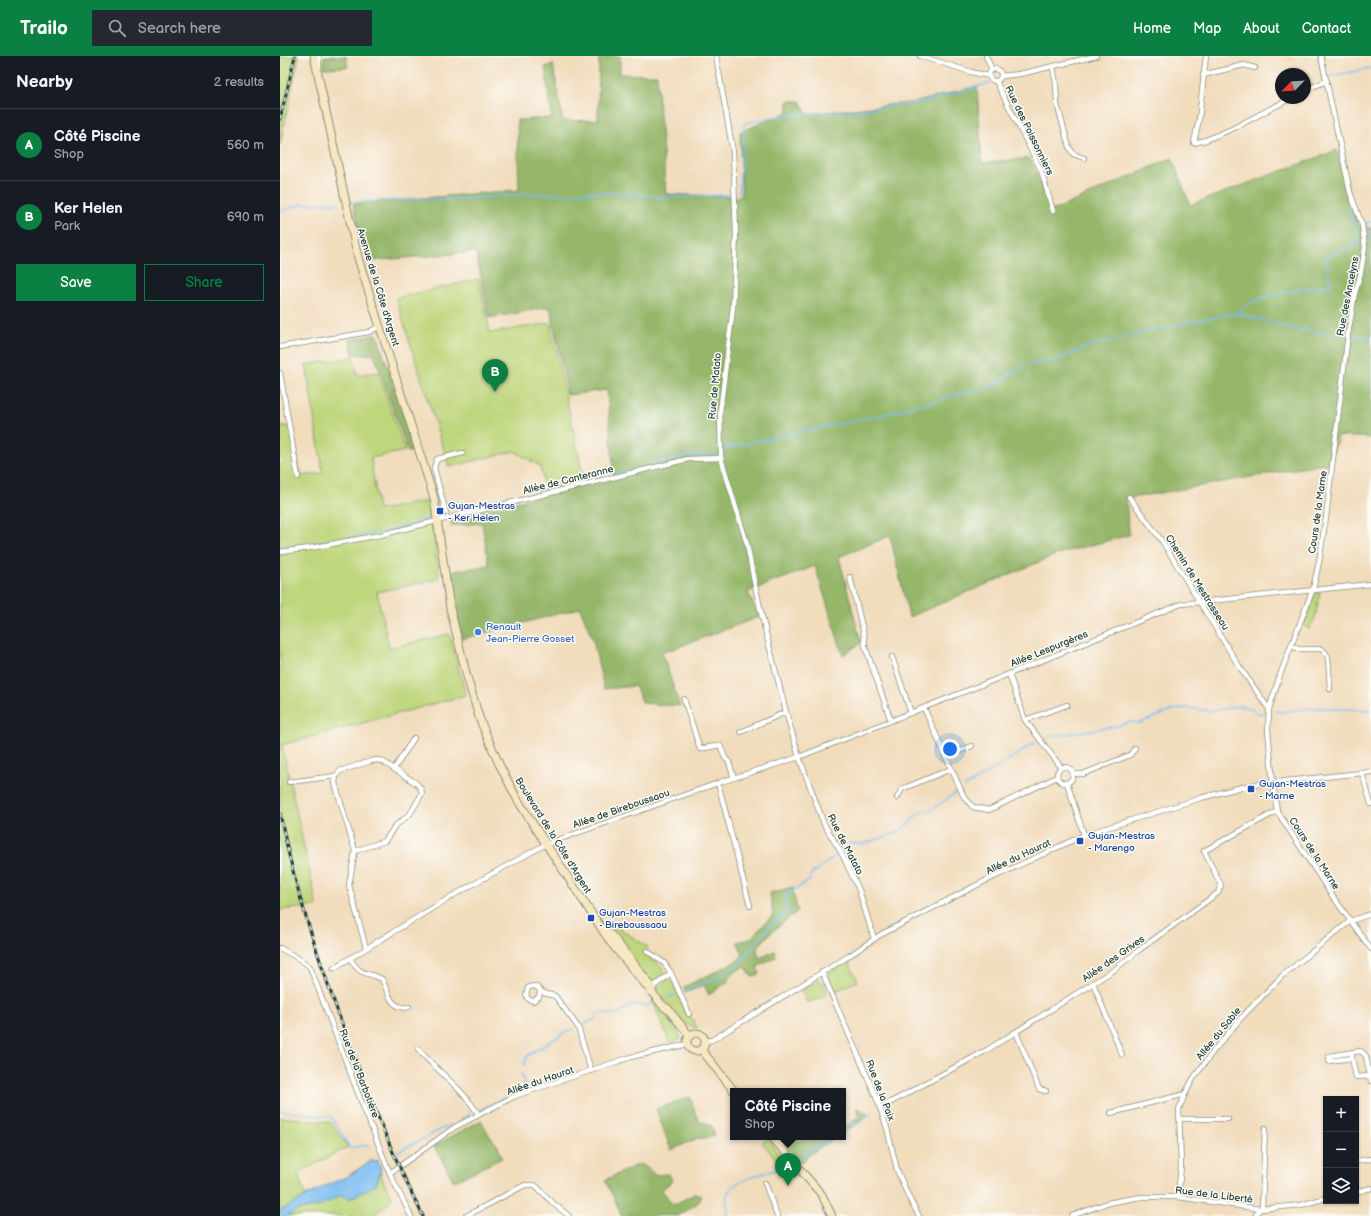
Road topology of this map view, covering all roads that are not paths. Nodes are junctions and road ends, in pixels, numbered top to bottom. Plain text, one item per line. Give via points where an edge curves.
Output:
1 (314, 56) edge
2 (319, 56) edge
3 (716, 56) edge
4 (920, 56) edge
5 (986, 56) edge
6 (1096, 56) edge
7 (1206, 56) edge
8 (1321, 56) edge
9 (1053, 67) junction
10 (1254, 68) dead end
11 (992, 70) junction
12 (1203, 74) junction
13 (318, 76) junction
14 (989, 76) junction
15 (1001, 76) junction
16 (996, 81) junction
17 (1327, 81) junction
18 (1311, 88) edge
19 (1280, 104) edge
20 (1084, 158) dead end
21 (1053, 211) dead end
22 (380, 326) junction
23 (280, 347) edge
24 (280, 373) edge
25 (1344, 377) joint
26 (463, 453) dead end
27 (721, 458) junction
28 (434, 468) junction
29 (426, 470) junction
30 (298, 477) dead end
31 (1129, 497) dead end
32 (446, 513) dead end
33 (438, 521) junction
34 (280, 552) edge
35 (850, 577) dead end
36 (1371, 584) edge
37 (1314, 589) junction
38 (1199, 602) junction
39 (1292, 646) junction
40 (892, 657) dead end
41 (1009, 674) junction
42 (1330, 689) dead end
43 (684, 699) dead end
44 (1067, 705) dead end
45 (924, 708) junction
46 (1269, 709) junction
47 (786, 712) junction
48 (911, 713) junction
49 (1025, 720) junction
50 (891, 721) junction
51 (741, 732) dead end
52 (414, 738) dead end
53 (972, 746) dead end
54 (1135, 748) dead end
55 (799, 757) junction
56 (945, 757) junction
57 (1061, 767) junction
58 (394, 769) junction
59 (951, 769) junction
60 (1371, 772) edge
61 (1073, 774) junction
62 (1362, 774) junction
63 (336, 776) junction
64 (1056, 777) junction
65 (734, 778) junction
66 (289, 782) dead end
67 (718, 783) junction
68 (1067, 783) junction
69 (1273, 784) junction
70 (896, 798) dead end
71 (1371, 804) edge
72 (1277, 810) junction
73 (1084, 835) junction
74 (546, 844) junction
75 (355, 851) junction
76 (750, 906) dead end
77 (1371, 914) edge
78 (1350, 921) junction
79 (874, 939) junction
80 (280, 948) edge
81 (366, 948) junction
82 (1371, 949) edge
83 (647, 951) dead end
84 (350, 958) junction
85 (334, 968) dead end
86 (822, 972) junction
87 (671, 973) junction
88 (1093, 983) junction
89 (651, 989) junction
90 (540, 992) dead end
91 (409, 1007) dead end
92 (689, 1014) dead end
93 (1016, 1032) junction
94 (690, 1036) junction
95 (705, 1041) junction
96 (688, 1044) junction
97 (701, 1049) junction
98 (418, 1050) dead end
99 (1352, 1052) junction
100 (1122, 1055) dead end
101 (1352, 1058) junction
102 (591, 1071) junction
103 (1370, 1078) edge
104 (732, 1088) edge
105 (1046, 1091) dead end
106 (1185, 1094) junction
107 (880, 1108) junction
108 (1111, 1113) dead end
109 (479, 1115) junction
110 (1180, 1119) junction
111 (1228, 1119) dead end
112 (1265, 1128) dead end
113 (775, 1140) edge
114 (1371, 1159) edge
115 (1359, 1161) edge
116 (390, 1173) junction
117 (765, 1184) dead end
118 (1371, 1188) edge
119 (1359, 1191) edge
120 (1178, 1197) junction
121 (1323, 1199) edge
122 (482, 1208) junction
123 (1261, 1209) junction
124 (411, 1216) edge
125 (466, 1216) edge
126 (481, 1216) edge
127 (569, 1216) edge
128 (777, 1216) edge
129 (832, 1216) edge
130 (919, 1216) edge
131 (1072, 1216) edge
132 (1255, 1216) edge

1 - 13 main road, Avenue de la Côte d'Argent
2 - 13 street
3 - 27 street, Rue de Matato via 733,152 736,233 733,307 720,412
4 - 14 street
5 - 11 street
6 - 9 street
7 - 12 street
8 - 17 street, Rue des Ancelyns
9 - 15 street
9 - 20 street via 1057,104 1069,147 1073,154
10 - 12 street via 1244,65
11 - 14 street
11 - 15 street via 999,70
12 - 19 street via 1194,143 1228,131
13 - 22 main road, Avenue de la Côte d'Argent via 353,240
14 - 16 street via 992,81
15 - 16 street
16 - 21 street, Rue des Poissonniers via 1041,170
17 - 18 street
17 - 25 street, Rue des Ancelyns via 1350,192 1362,225 1365,247 1348,334
22 - 23 street via 369,332
22 - 29 main road, Avenue de la Côte d'Argent
24 - 30 street
25 - 37 street, Cours de la Marne
26 - 28 street via 437,459
27 - 33 street, Allée de Canteranne via 688,459
27 - 47 street, Rue de Matato via 747,544
28 - 29 street
28 - 32 street
29 - 33 main road, Avenue de la Côte d'Argent
31 - 38 street, Chemin de Mestrasseau via 1162,541
33 - 34 street, Allée de Canteranne via 357,539
33 - 74 main road, Boulevard de la Côte d'Argent via 450,608 480,719 508,782
35 - 50 street via 865,646
36 - 37 street, Allée Lespurgères
37 - 38 street, Allée Lespurgères
37 - 39 street, Cours de la Marne
38 - 41 street, Allée Lespurgères via 1168,608
38 - 46 street, Chemin de Mestrasseau
39 - 42 street via 1298,649 1321,649 1325,652 1328,657
39 - 46 street, Cours de la Marne
40 - 48 street
41 - 45 street, Allée Lespurgères
41 - 49 street
43 - 65 street via 700,749 720,745
44 - 49 street
45 - 48 street, Allée Lespurgères
45 - 56 street
46 - 69 street, Cours de la Marne via 1268,730
47 - 51 street
47 - 55 street, Rue de Matato
48 - 50 street, Allée Lespurgères
49 - 57 street
50 - 55 street, Allée Lespurgères
52 - 58 street
53 - 56 street
54 - 61 street via 1130,756 1083,774
55 - 65 street, Allée de Bireboussaou
55 - 79 street, Rue de Matato via 824,824 859,890
56 - 59 street
57 - 61 street via 1068,767
57 - 64 street via 1056,772
58 - 63 street via 382,761 371,761 342,770
58 - 75 street via 416,783 422,793 410,814 395,826 385,841
59 - 64 street via 964,797 973,807 989,810
59 - 70 street via 902,789
60 - 62 street, Allée du Haurat
61 - 68 street via 1072,780
62 - 69 street, Allée du Haurat
62 - 71 street
63 - 66 street
63 - 75 street via 335,783
64 - 68 street via 1062,783
65 - 67 street, Allée de Bireboussaou
67 - 74 street, Allée de Bireboussaou
67 - 76 street
68 - 73 street
69 - 72 street, Cours de la Marne
69 - 73 street, Allée du Haurat via 1238,788
72 - 78 street, Cours de la Marne
72 - 88 street, Allée des Grives via 1204,851 1221,885 1218,893
73 - 79 street, Allée du Haurat via 983,882
74 - 81 street, Allée de Bireboussaou
74 - 89 main road, Boulevard de la Côte d'Argent via 600,925 612,936
75 - 81 street via 349,885
77 - 78 street, Allée du Sable
78 - 82 street, Cours de la Marne
78 - 106 street, Allée du Sable via 1302,958 1264,992 1215,1049
79 - 86 street, Allée du Haurat
80 - 116 street, Rue de la Barbotière via 310,967
81 - 84 street, Allée de Bireboussaou
83 - 87 street via 664,963
84 - 85 street, Allée de Bireboussaou
84 - 91 street via 360,971 382,979 397,1007
86 - 95 street, Allée du Haurat via 712,1040
86 - 107 street, Rue de la Paix
87 - 89 street
87 - 92 street
88 - 93 street, Allée des Grives
88 - 100 street
89 - 94 main road, Boulevard de la Côte d'Argent
90 - 102 street via 555,996 578,1027
93 - 105 street via 1039,1089
93 - 107 street, Allée des Grives
94 - 95 main road via 697,1034
94 - 96 main road
95 - 97 main road
96 - 97 main road via 693,1050
96 - 102 street, Allée du Haurat via 631,1057
97 - 104 main road
98 - 109 street via 455,1084
99 - 101 street
99 - 101 street via 1329,1056 1329,1062
99 - 103 street via 1361,1051 1366,1056
101 - 103 street via 1356,1077
102 - 109 street, Allée du Haurat via 515,1096
106 - 108 street
106 - 110 street, Allée du Sable via 1179,1109
107 - 130 street, Rue de la Paix via 897,1169
109 - 116 street, Allée du Haurat via 435,1140
110 - 111 street
110 - 120 street, Allée du Sable via 1181,1166
112 - 123 street
113 - 129 main road via 818,1190
114 - 115 street
116 - 124 street, Rue de la Barbotière
117 - 128 street
118 - 119 street
120 - 123 street, Rue de la Liberté
120 - 131 street, Rue de la Liberté via 1141,1197 1107,1203
121 - 123 street, Rue de la Liberté via 1301,1205
122 - 125 street
122 - 126 street
122 - 127 street via 524,1186 535,1185
123 - 132 street

